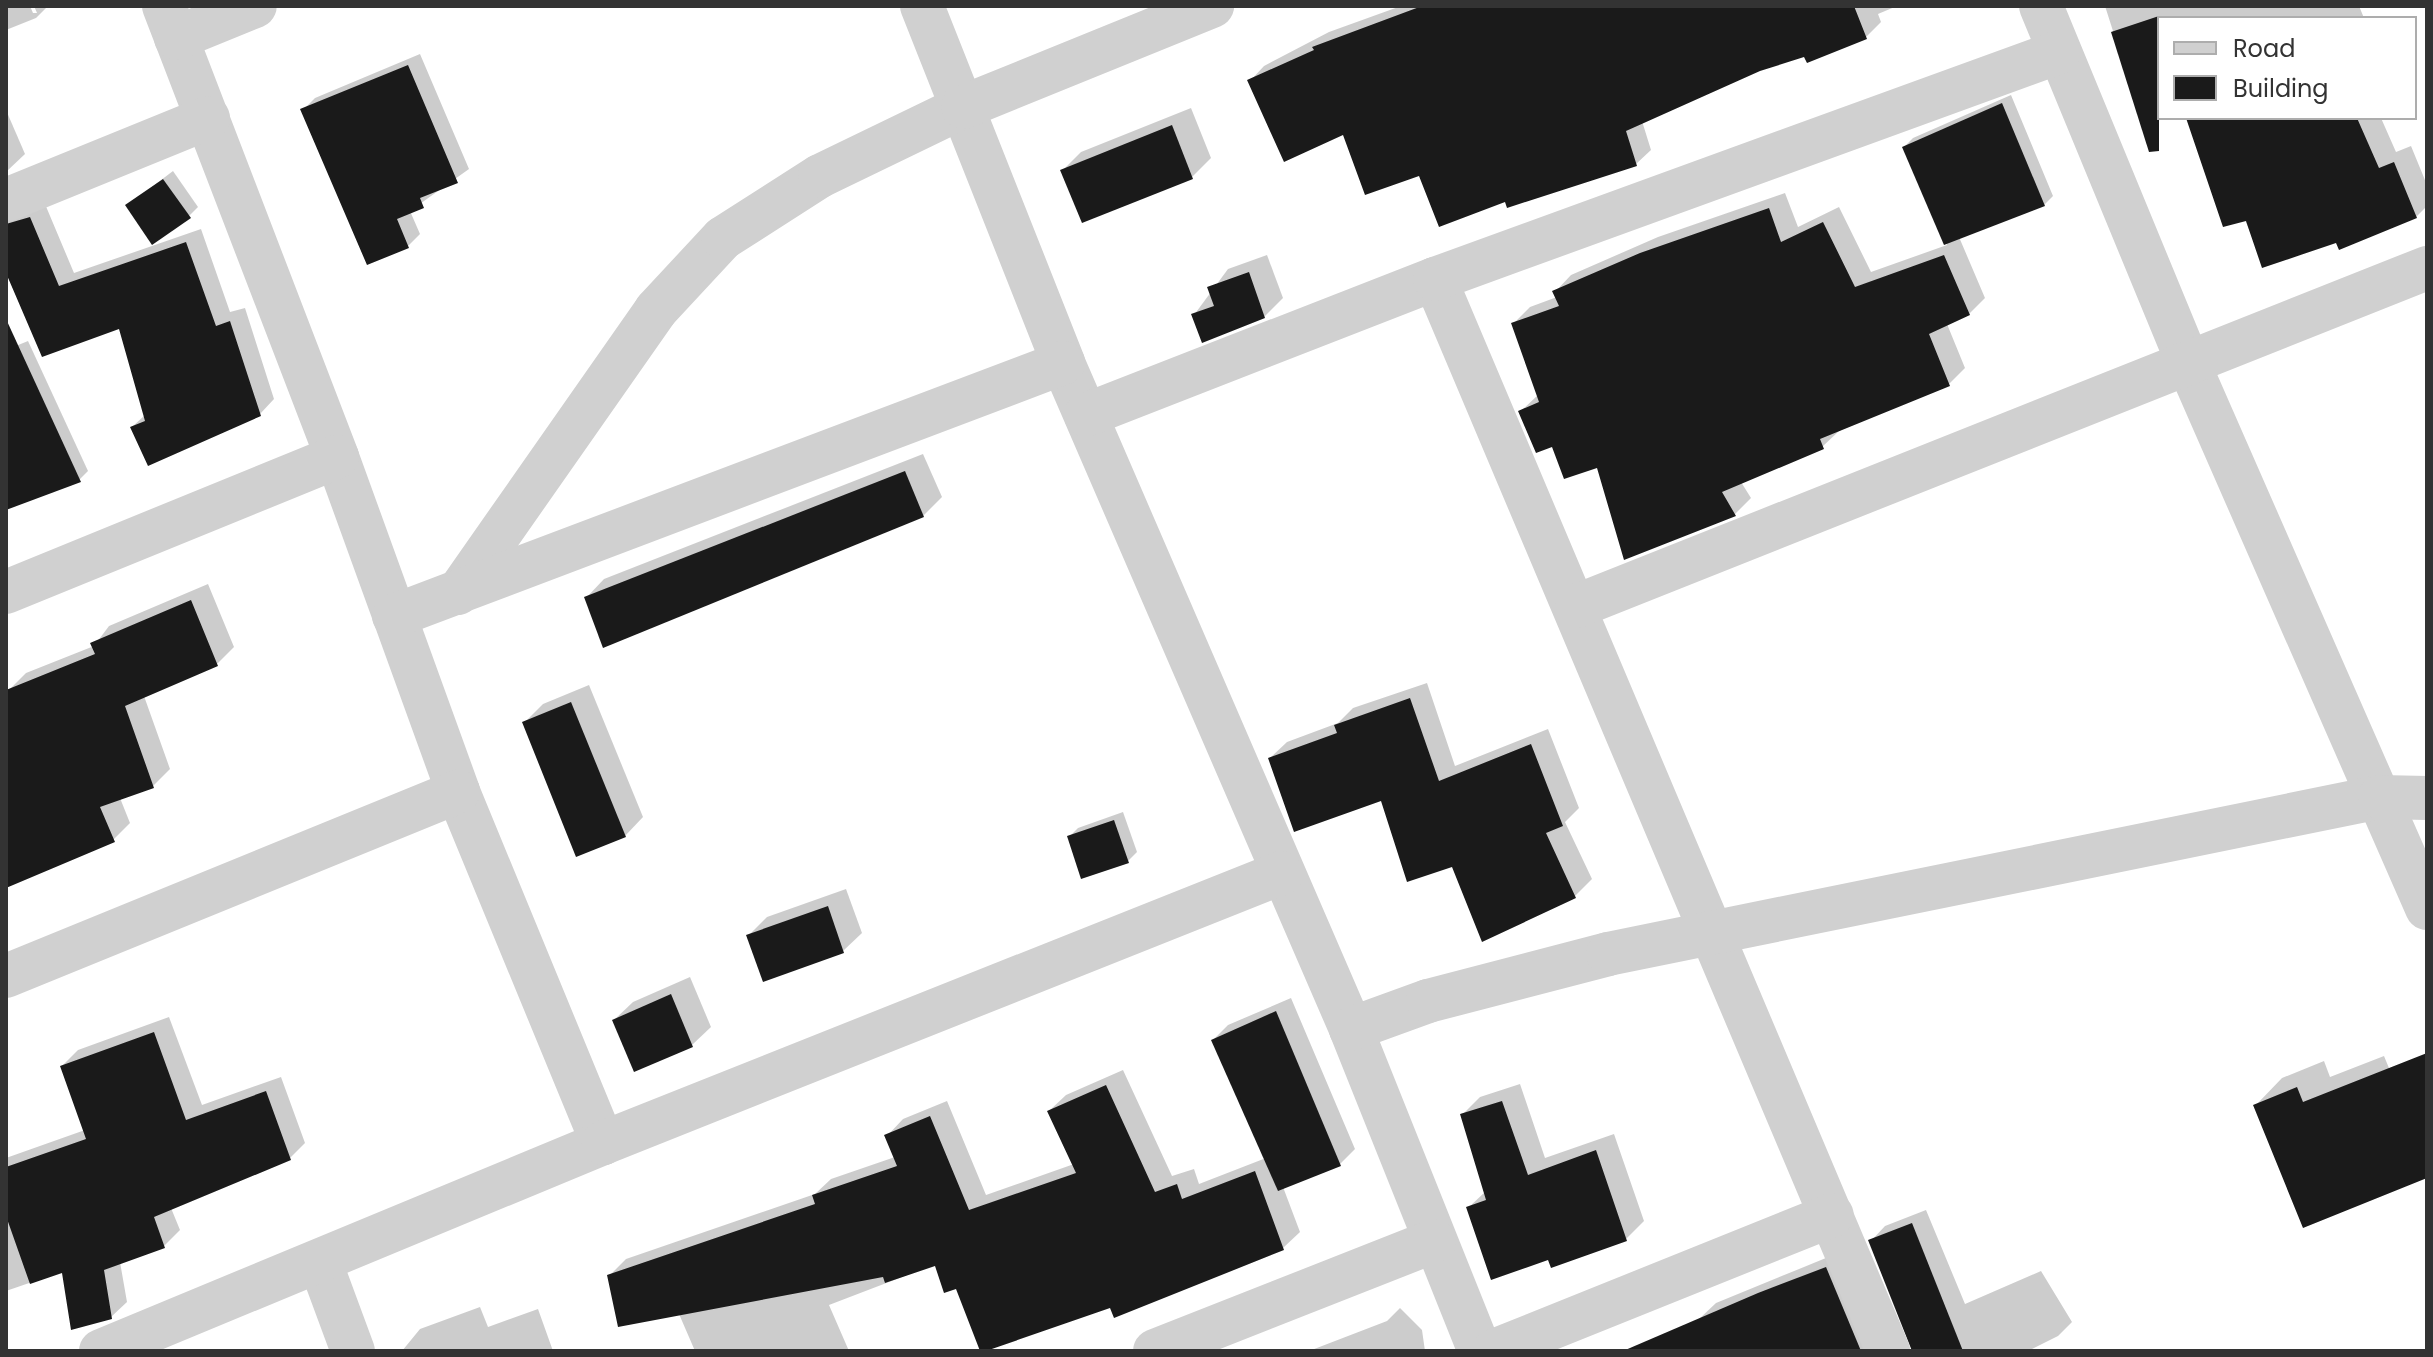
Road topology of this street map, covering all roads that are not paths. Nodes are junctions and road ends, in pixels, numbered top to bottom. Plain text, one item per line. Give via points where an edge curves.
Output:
1 (255, 6) edge
2 (922, 6) edge
3 (1212, 6) edge
4 (2041, 6) edge
5 (170, 22) edge
6 (2059, 52) junction
7 (963, 107) junction
8 (208, 118) junction
9 (6, 200) edge
10 (2427, 268) edge
11 (1435, 279) junction
12 (1063, 363) junction
13 (2189, 365) junction
14 (1086, 415) junction
15 (337, 457) junction
16 (6, 592) edge
17 (458, 593) junction
18 (1577, 606) junction
19 (394, 616) junction
20 (458, 792) junction
21 (2380, 797) junction
22 (2427, 798) edge
23 (1281, 873) junction
24 (2427, 908) edge
25 (1715, 936) junction
26 (6, 976) edge
27 (1351, 1029) junction
28 (603, 1143) junction
29 (1832, 1215) junction
30 (1434, 1241) junction
31 (320, 1262) junction
32 (101, 1351) edge
33 (353, 1351) edge
34 (1155, 1351) edge
35 (1480, 1351) edge
36 (1494, 1351) edge
37 (1888, 1351) edge

1 - 5 street
2 - 7 street
3 - 7 street
4 - 6 street
5 - 8 street
6 - 11 street
6 - 13 street
7 - 12 street
7 - 17 street via 820,176 723,238 656,310
8 - 9 street
8 - 15 street
10 - 13 street
11 - 14 street
11 - 18 street
12 - 14 street
12 - 17 street
13 - 18 street
13 - 21 street
14 - 23 street
15 - 16 street
15 - 19 street
17 - 19 street
18 - 25 street
19 - 20 street
20 - 26 street
20 - 28 street
21 - 22 street
21 - 24 street
21 - 25 street
23 - 27 street
23 - 28 street
25 - 27 street via 1523,974
25 - 29 street
27 - 30 street
28 - 31 street
29 - 36 street
29 - 37 street
30 - 34 street
30 - 35 street
31 - 32 street
31 - 33 street

